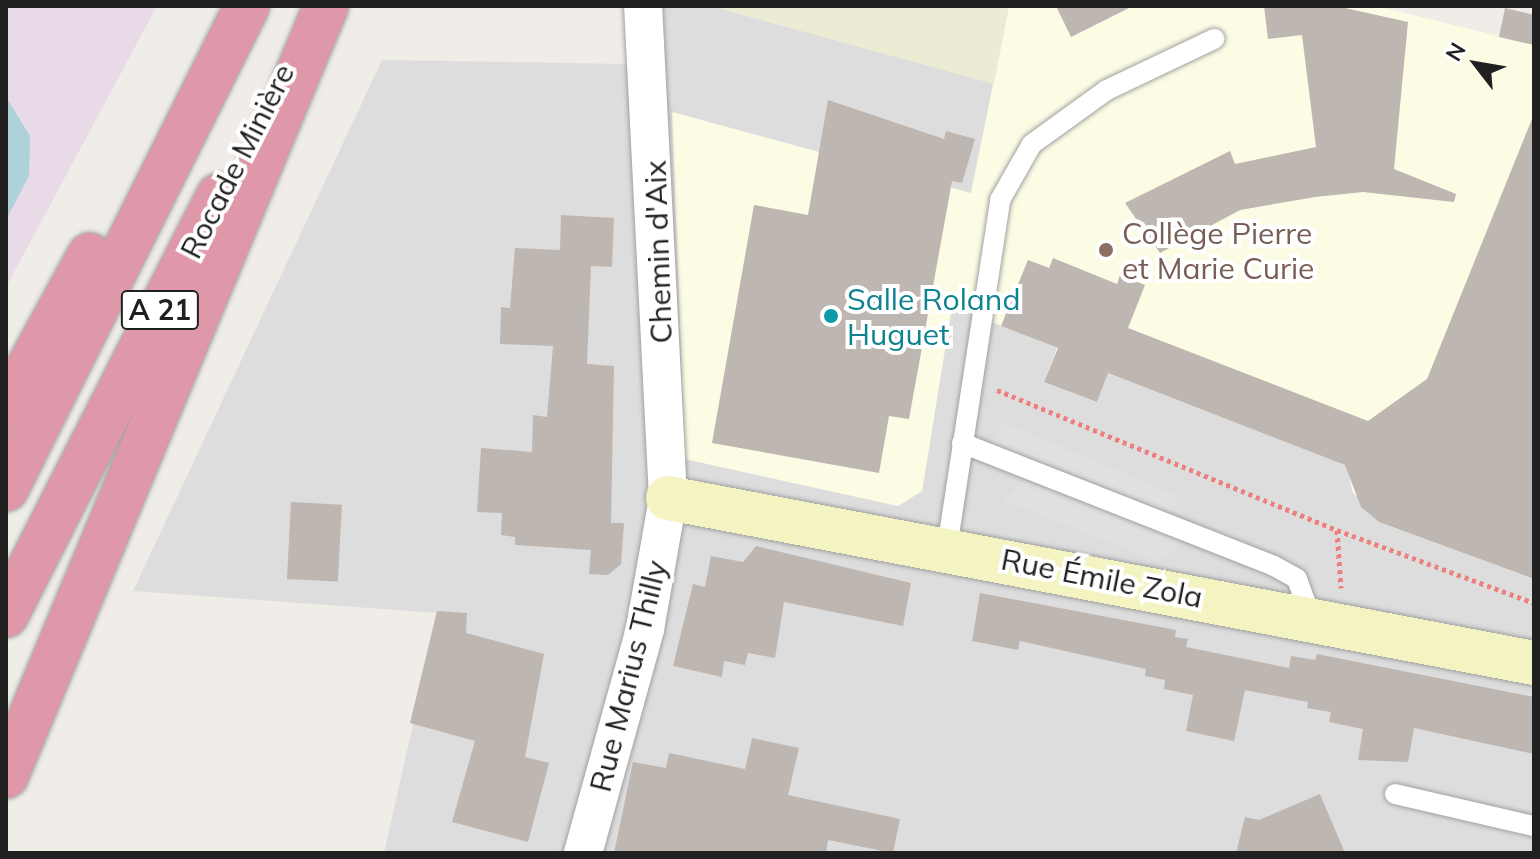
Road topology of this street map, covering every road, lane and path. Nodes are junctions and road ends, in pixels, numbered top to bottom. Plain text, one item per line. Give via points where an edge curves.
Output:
1 (247, 6) edge
2 (317, 6) edge
3 (326, 6) edge
4 (643, 6) edge
5 (1214, 39) dead end
6 (226, 44) junction
7 (969, 382) junction
8 (6, 409) edge
9 (962, 443) junction
10 (6, 489) edge
11 (668, 498) junction
12 (1337, 530) junction
13 (947, 548) junction
14 (1534, 603) edge
15 (6, 615) edge
16 (1327, 620) junction
17 (1534, 663) edge
18 (6, 776) edge
19 (1395, 794) dead end
20 (1534, 826) edge
21 (583, 853) edge

1 - 6 highway, Rocade Minière / A 21
2 - 15 highway, Rocade Minière / A 21
3 - 18 highway
4 - 11 street, Chemin d'Aix
5 - 7 lane via 1107,90 1032,144 1000,200
6 - 8 highway via 194,65
6 - 10 highway, Rocade Minière / A 21
7 - 9 lane
7 - 12 path
9 - 13 lane
9 - 16 lane via 1274,566 1297,579
11 - 13 street, Rue Émile Zola
11 - 21 street, Rue Marius Thilly via 645,629
12 - 14 path
12 - 16 path
13 - 16 street, Rue Émile Zola
16 - 17 street, Rue Émile Zola
19 - 20 lane

